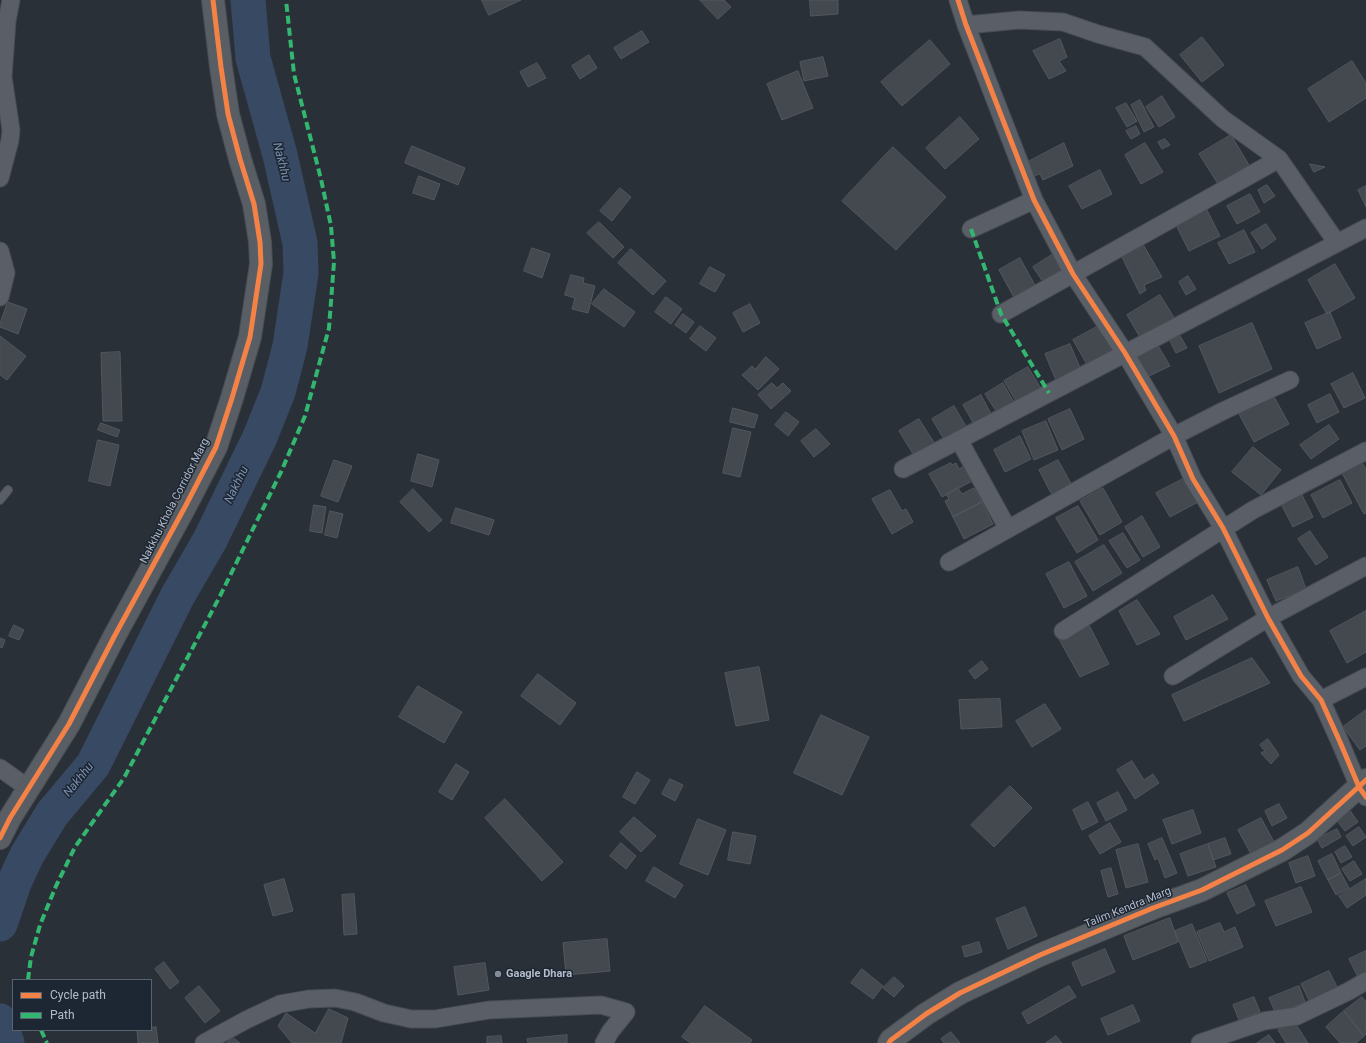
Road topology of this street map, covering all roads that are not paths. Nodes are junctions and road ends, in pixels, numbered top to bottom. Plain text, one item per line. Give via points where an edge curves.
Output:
1 (11, 0) edge
2 (213, 0) edge
3 (958, 0) edge
4 (966, 25) junction
5 (1279, 159) junction
6 (0, 178) edge
7 (1034, 200) junction
8 (1366, 228) edge
9 (971, 229) dead end
10 (1337, 243) junction
11 (0, 251) edge
12 (1073, 274) junction
13 (0, 297) edge
14 (1001, 314) dead end
15 (1125, 353) junction
16 (1290, 380) dead end
17 (1174, 436) junction
18 (959, 440) junction
19 (1366, 452) edge
20 (903, 469) dead end
21 (8, 490) dead end
22 (0, 500) edge
23 (1223, 528) junction
24 (1008, 529) junction
25 (949, 562) dead end
26 (1366, 566) edge
27 (1268, 618) junction
28 (1063, 632) dead end
29 (1173, 676) dead end
30 (1366, 677) edge
31 (1321, 700) junction
32 (0, 768) edge
33 (28, 788) junction
34 (1364, 788) edge
35 (0, 838) edge
36 (1366, 981) edge
37 (204, 1043) edge
38 (604, 1043) edge
39 (889, 1043) edge
40 (1200, 1043) edge

1 - 6 street via 3,78 11,130
2 - 33 street, Nakkhu Khola Corridor Marg via 228,114 254,204 260,242 261,264 250,337 216,447 69,724
3 - 4 street
4 - 5 street via 1019,20 1063,22 1144,47 1223,119
4 - 7 street
5 - 10 street
5 - 12 street
7 - 9 street
7 - 12 street
8 - 10 street
10 - 15 street
11 - 13 street via 6,273
12 - 14 street
12 - 15 street
15 - 17 street
15 - 18 street
16 - 17 street
17 - 23 street via 1193,479
17 - 24 street
18 - 20 street
18 - 24 street
19 - 23 street via 1260,506
21 - 22 lane
23 - 27 street
23 - 28 street
24 - 25 street
26 - 27 street
27 - 29 street
27 - 31 street via 1301,676
30 - 31 street
31 - 34 street
32 - 33 street
33 - 35 street, Nakkhu Khola Corridor Marg
34 - 39 street, Talim Kendra Marg via 1323,818 1308,834 1282,850 1202,890 1040,955 960,993 926,1014
36 - 40 street via 1297,1016 1264,1021
37 - 38 street via 280,1004 336,998 411,1019 435,1019 489,1010 601,1005 626,1012

